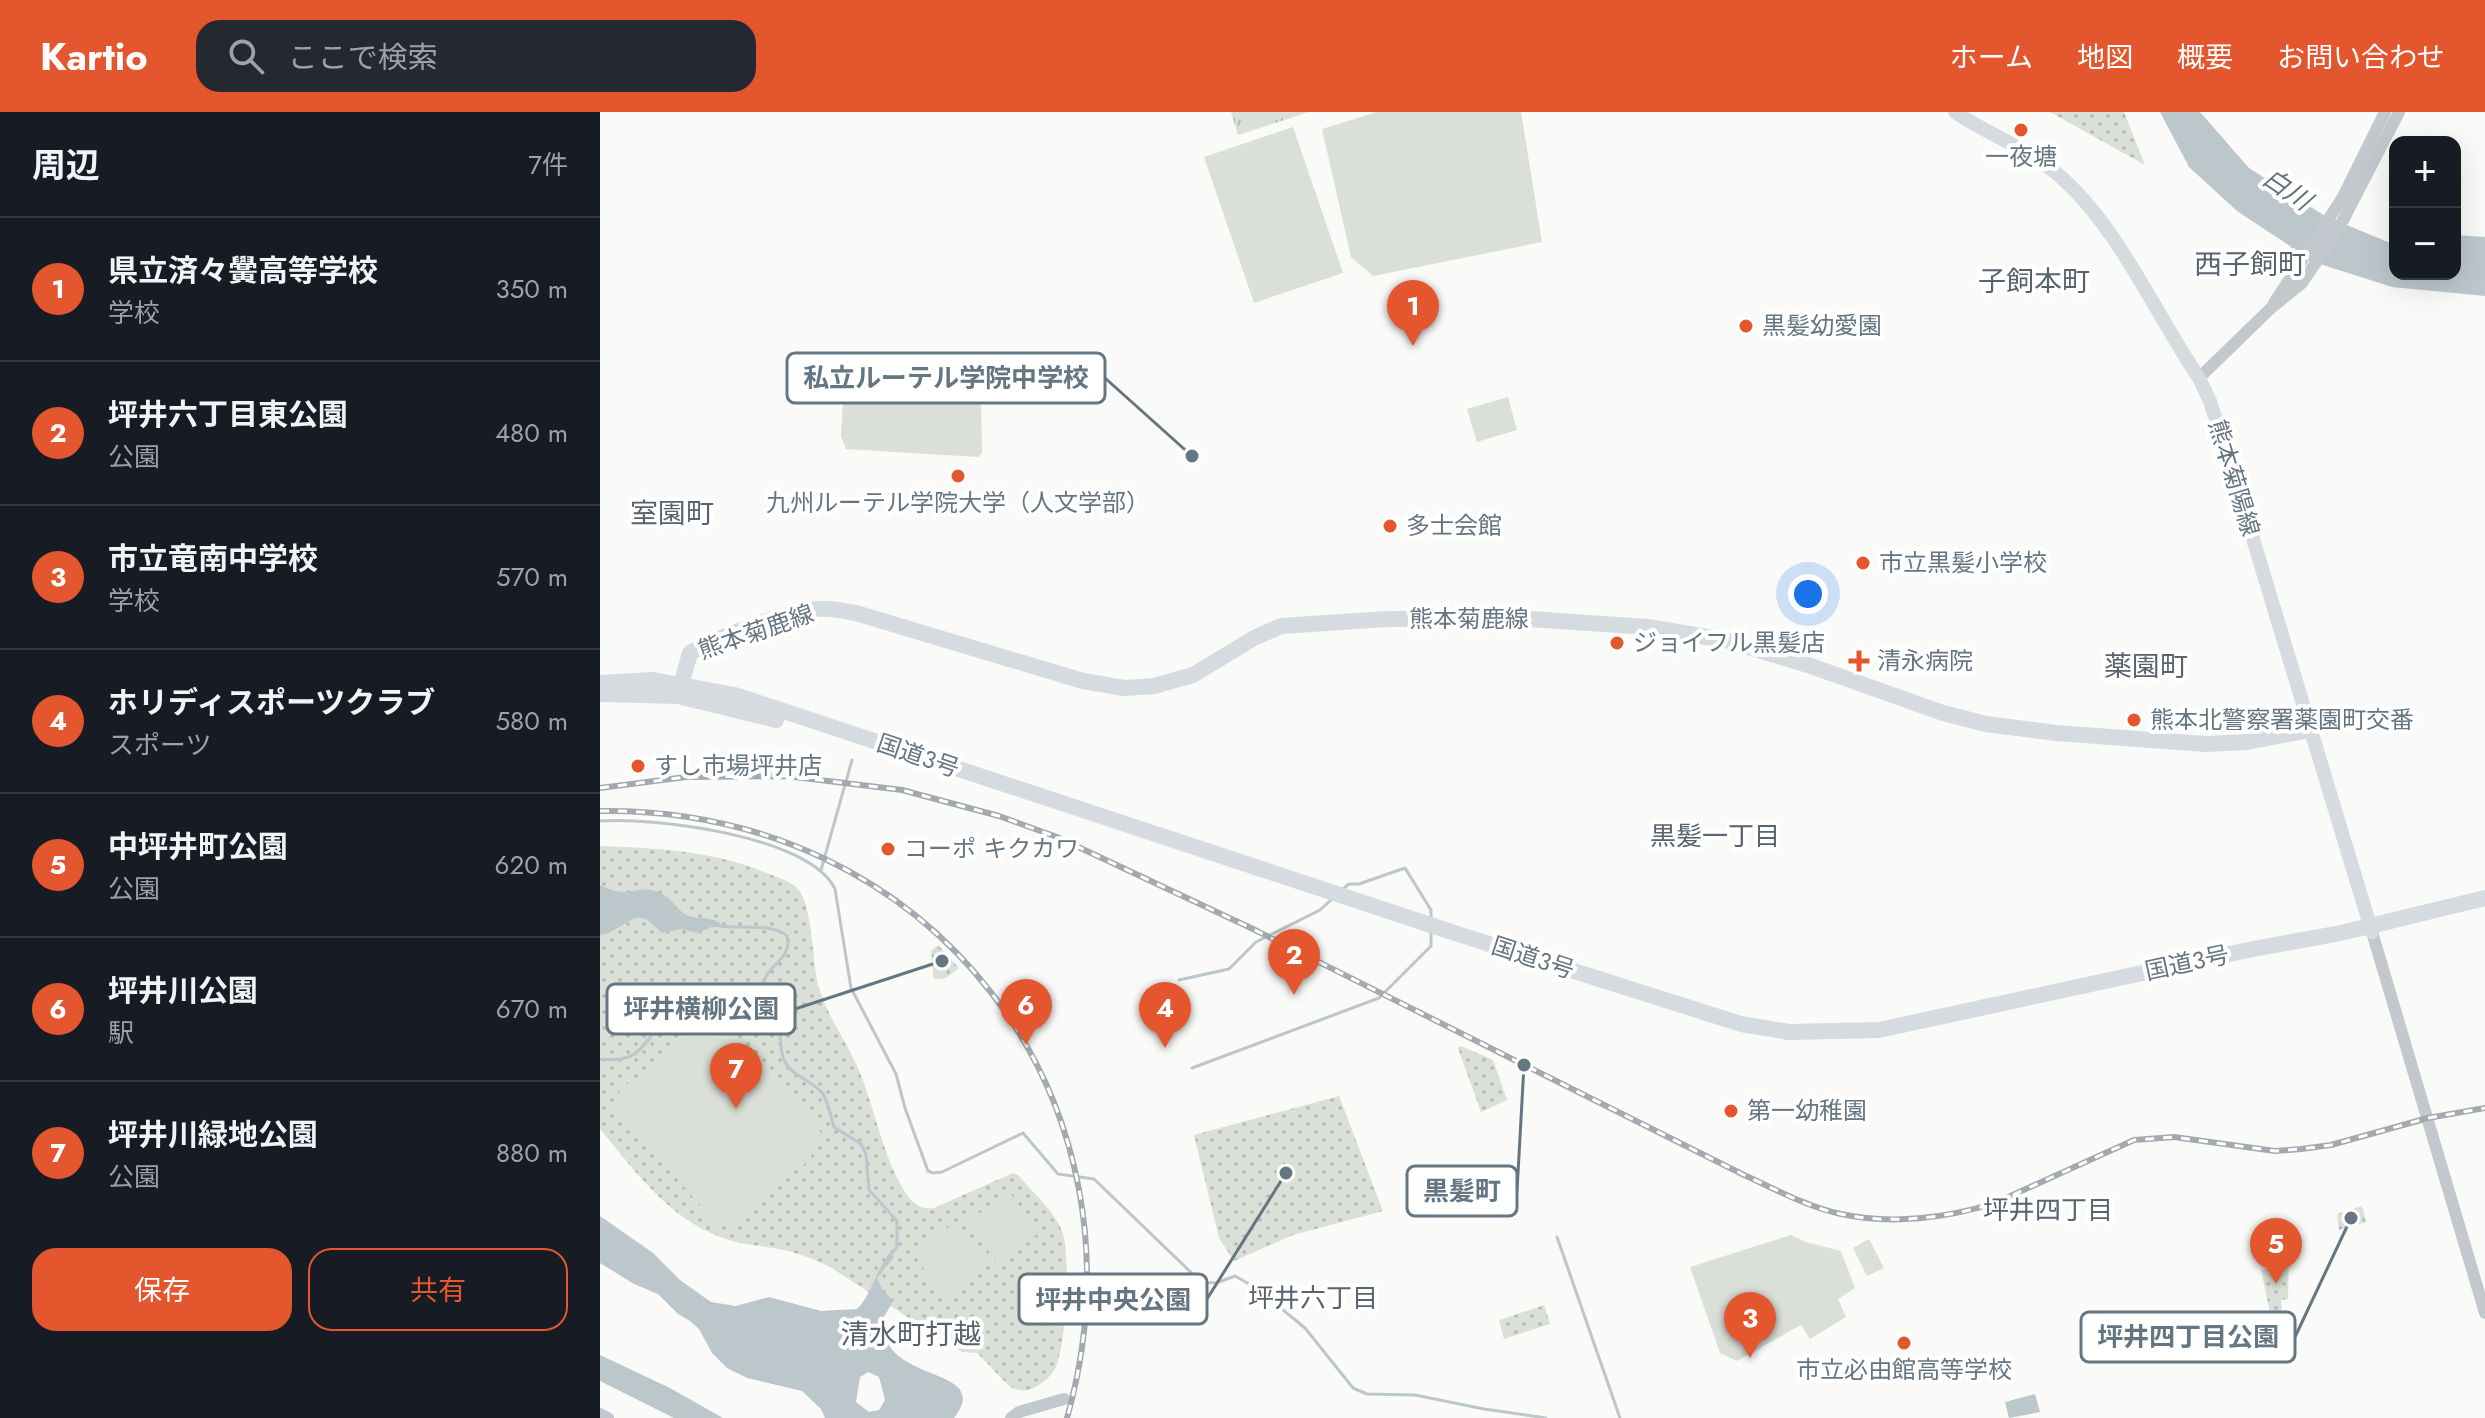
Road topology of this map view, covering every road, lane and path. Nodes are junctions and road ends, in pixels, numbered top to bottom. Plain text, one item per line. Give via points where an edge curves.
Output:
1 (1955, 112) edge
2 (2399, 112) edge
3 (2385, 121) edge
4 (2199, 378) junction
5 (600, 683) edge
6 (679, 690) junction
7 (600, 694) edge
8 (2310, 730) junction
9 (2485, 898) edge
10 (2485, 906) edge
11 (2371, 929) junction
12 (2485, 1313) edge
13 (1064, 1399) dead end
14 (600, 1414) edge
15 (608, 1418) edge
16 (1011, 1418) edge

1 - 4 main road, 熊本菊陽線 via 2053,170 2086,202
2 - 3 street
3 - 4 street via 2296,281
4 - 8 main road, 熊本菊陽線
5 - 6 main road, 国道3号 via 653,680
6 - 7 main road, 国道3号
6 - 8 main road, 熊本菊鹿線 via 688,657 700,647 820,609 856,613 1083,681 1124,688 1193,675 1281,626 1387,619 1530,619 1648,627 1725,640 1986,724 2206,744
6 - 11 main road, 国道3号 via 1757,1037 1808,1043 1879,1039
8 - 11 main road, 熊本菊陽線
9 - 11 main road, 国道3号
10 - 11 main road, 国道3号
11 - 12 street
13 - 16 street
14 - 15 street

